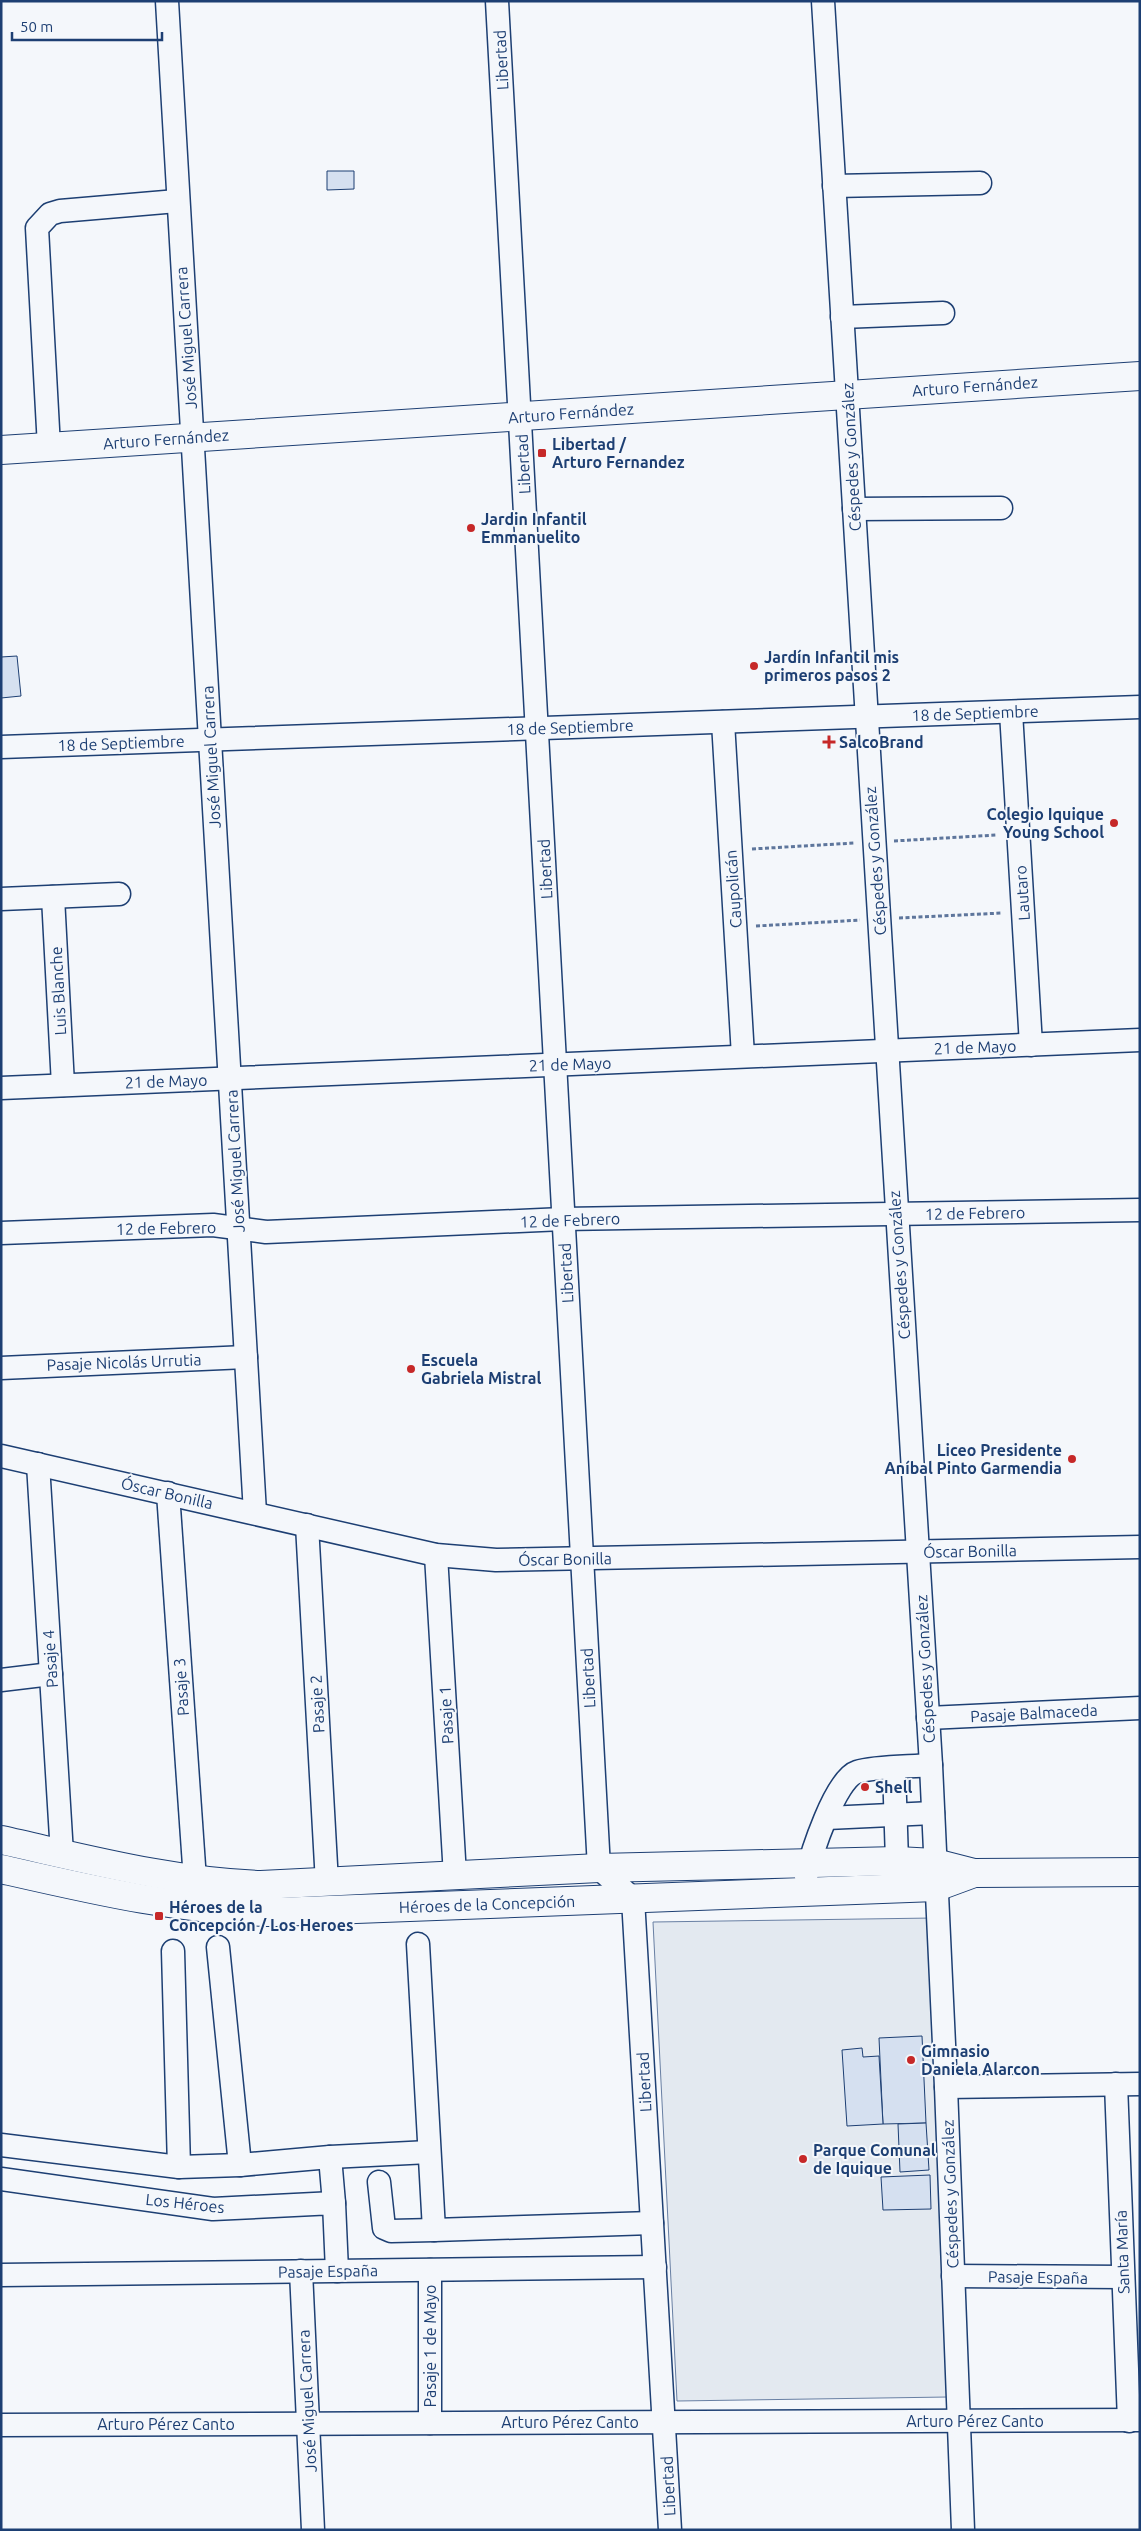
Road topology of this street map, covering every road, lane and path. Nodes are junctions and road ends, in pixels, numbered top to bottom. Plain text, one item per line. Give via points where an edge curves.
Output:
1 (167, 1) edge
2 (497, 1) edge
3 (823, 1) edge
4 (980, 182) dead end
5 (834, 186) junction
6 (177, 201) junction
7 (943, 314) dead end
8 (842, 317) junction
9 (1140, 376) edge
10 (847, 395) junction
11 (520, 416) junction
12 (193, 438) junction
13 (49, 447) junction
14 (1, 450) edge
15 (1001, 508) dead end
16 (854, 509) junction
17 (1140, 707) edge
18 (1011, 712) junction
19 (866, 717) junction
20 (723, 722) junction
21 (537, 728) junction
22 (210, 740) junction
23 (1, 748) edge
24 (1018, 834) junction
25 (906, 840) dead end
26 (845, 844) dead end
27 (730, 850) junction
28 (119, 894) dead end
29 (53, 897) junction
30 (1, 899) edge
31 (1023, 912) junction
32 (910, 918) dead end
33 (847, 921) dead end
34 (735, 927) junction
35 (1140, 1040) edge
36 (1031, 1045) junction
37 (887, 1051) junction
38 (743, 1056) junction
39 (555, 1064) junction
40 (230, 1078) junction
41 (63, 1085) junction
42 (1, 1088) edge
43 (1140, 1210) edge
44 (896, 1214) junction
45 (563, 1219) junction
46 (239, 1228) junction
47 (1, 1233) edge
48 (246, 1357) junction
49 (1, 1368) edge
50 (1, 1456) edge
51 (38, 1464) junction
52 (168, 1493) junction
53 (255, 1513) junction
54 (307, 1525) junction
55 (1140, 1547) edge
56 (918, 1552) junction
57 (436, 1555) junction
58 (582, 1558) junction
59 (51, 1674) junction
60 (1, 1680) edge
61 (1140, 1708) edge
62 (928, 1718) junction
63 (931, 1765) junction
64 (894, 1768) junction
65 (933, 1813) junction
66 (896, 1816) junction
67 (827, 1818) junction
68 (1, 1840) edge
69 (62, 1854) junction
70 (897, 1861) junction
71 (810, 1863) junction
72 (1, 1868) edge
73 (599, 1868) junction
74 (1140, 1872) edge
75 (936, 1875) junction
76 (455, 1876) junction
77 (195, 1880) junction
78 (327, 1883) junction
79 (803, 1892) junction
80 (633, 1899) junction
81 (418, 1944) dead end
82 (218, 1947) dead end
83 (173, 1951) dead end
84 (1116, 2084) junction
85 (1140, 2084) edge
86 (946, 2087) junction
87 (1, 2145) edge
88 (429, 2152) junction
89 (330, 2157) junction
90 (240, 2165) junction
91 (180, 2167) junction
92 (1, 2179) edge
93 (379, 2182) dead end
94 (334, 2203) junction
95 (652, 2223) junction
96 (434, 2230) junction
97 (655, 2266) junction
98 (430, 2270) junction
99 (301, 2271) junction
100 (337, 2271) junction
101 (1, 2275) edge
102 (953, 2276) junction
103 (1123, 2277) junction
104 (1134, 2420) edge
105 (959, 2421) junction
106 (664, 2422) junction
107 (308, 2423) junction
108 (430, 2423) junction
109 (1, 2425) edge
110 (313, 2530) edge
111 (670, 2530) edge
112 (963, 2530) edge

1 - 6 street, José Miguel Carrera
2 - 11 street, Libertad
3 - 5 street, Céspedes y González
4 - 5 street
5 - 8 street, Céspedes y González
6 - 12 street, José Miguel Carrera
6 - 13 street via 60,211 50,214 37,228
7 - 8 street
8 - 10 street, Céspedes y González
9 - 10 main road, Arturo Fernández
10 - 11 main road, Arturo Fernández
10 - 16 street, Céspedes y González
11 - 12 main road, Arturo Fernández
11 - 21 street, Libertad
12 - 13 main road, Arturo Fernández
12 - 22 street, José Miguel Carrera
13 - 14 main road, Arturo Fernández
15 - 16 street
16 - 19 street, Céspedes y González
17 - 18 street, 18 de Septiembre
18 - 19 street, 18 de Septiembre
18 - 24 street, Lautaro
19 - 20 street, 18 de Septiembre
19 - 37 street, Céspedes y González
20 - 21 street, 18 de Septiembre
20 - 27 street, Caupolicán
21 - 22 street, 18 de Septiembre
21 - 39 street, Libertad
22 - 23 street, 18 de Septiembre
22 - 40 street, José Miguel Carrera
24 - 25 path
24 - 31 street, Lautaro
26 - 27 path
27 - 34 street, Caupolicán
28 - 29 street
29 - 30 street
29 - 41 street, Luis Blanche
31 - 32 path
31 - 36 street, Lautaro
33 - 34 path
34 - 38 street, Caupolicán
35 - 36 street, 21 de Mayo
36 - 37 street, 21 de Mayo
37 - 38 street, 21 de Mayo
37 - 44 street, Céspedes y González
38 - 39 street, 21 de Mayo
39 - 40 street, 21 de Mayo
39 - 45 street, Libertad
40 - 41 street, 21 de Mayo
40 - 46 street, José Miguel Carrera
41 - 42 street, 21 de Mayo
43 - 44 street, 12 de Febrero
44 - 45 street, 12 de Febrero
44 - 56 street, Céspedes y González
45 - 46 street, 12 de Febrero via 266,1232
45 - 58 street, Libertad
46 - 47 street, 12 de Febrero via 213,1225
46 - 48 street, José Miguel Carrera
48 - 49 street, Pasaje Nicolás Urrutia
48 - 53 street, José Miguel Carrera
50 - 51 street, Óscar Bonilla
51 - 52 street, Óscar Bonilla
51 - 59 street, Pasaje 4
52 - 53 street, Óscar Bonilla
52 - 77 street, Pasaje 3
53 - 54 street, Óscar Bonilla
54 - 57 street, Óscar Bonilla
54 - 78 street, Pasaje 2
55 - 56 street, Óscar Bonilla
56 - 58 street, Óscar Bonilla
56 - 62 street, Céspedes y González
57 - 58 street, Óscar Bonilla via 496,1560
57 - 76 street, Pasaje 1
58 - 73 street, Libertad
59 - 60 street
59 - 69 street, Pasaje 4
61 - 62 street, Pasaje Balmaceda
62 - 63 street, Céspedes y González
63 - 64 street
63 - 65 street, Céspedes y González
64 - 66 street
64 - 67 street via 857,1772 851,1776 839,1788
65 - 66 street
65 - 75 street, Céspedes y González
66 - 67 street
66 - 70 street
67 - 71 street
68 - 69 main road, Héroes de la Concepción
69 - 77 main road, Héroes de la Concepción
70 - 71 main road, Héroes de la Concepción
70 - 75 main road, Héroes de la Concepción
71 - 73 main road, Héroes de la Concepción
71 - 79 street
72 - 80 main road, Héroes de la Concepción via 147,1901 244,1912
73 - 76 main road, Héroes de la Concepción
73 - 80 street
74 - 75 main road, Héroes de la Concepción
75 - 79 main road, Héroes de la Concepción
75 - 86 street, Céspedes y González
76 - 78 main road, Héroes de la Concepción
77 - 78 main road, Héroes de la Concepción via 261,1885
79 - 80 main road, Héroes de la Concepción
80 - 95 street, Libertad
81 - 88 street
82 - 90 street
83 - 91 street
84 - 85 street
84 - 86 street
84 - 103 street, Santa María
86 - 102 street, Céspedes y González
87 - 91 street
88 - 89 street
88 - 96 street
89 - 90 street
89 - 94 street
90 - 91 street
92 - 94 street, Los Héroes via 214,2209
93 - 96 street via 384,2228 391,2231
94 - 100 street
95 - 96 street
95 - 97 street, Libertad
97 - 98 street, Pasaje España
97 - 106 street, Libertad
98 - 100 street, Pasaje España
98 - 108 street, Pasaje 1 de Mayo
99 - 100 street, Pasaje España
99 - 101 street, Pasaje España
99 - 107 street, José Miguel Carrera
102 - 103 street, Pasaje España
102 - 105 street, Céspedes y González
103 - 104 street, Santa María
104 - 105 street, Arturo Pérez Canto
105 - 106 street, Arturo Pérez Canto
105 - 112 street, Céspedes y González
106 - 108 street, Arturo Pérez Canto
106 - 111 street, Libertad
107 - 108 street, Arturo Pérez Canto
107 - 109 street, Arturo Pérez Canto
107 - 110 street, José Miguel Carrera

